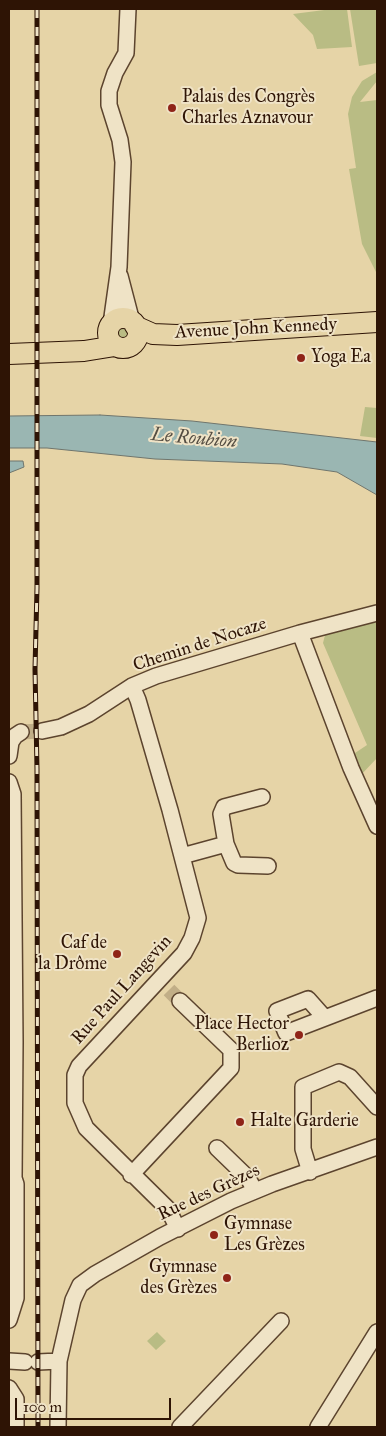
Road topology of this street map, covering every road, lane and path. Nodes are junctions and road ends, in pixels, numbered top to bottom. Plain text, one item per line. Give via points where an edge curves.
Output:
1 (128, 9) edge
2 (118, 267) junction
3 (377, 322) edge
4 (134, 330) junction
5 (377, 332) edge
6 (111, 334) junction
7 (9, 354) edge
8 (377, 613) edge
9 (300, 633) junction
10 (132, 686) junction
11 (42, 731) tunnel mouth
12 (18, 734) dead end
13 (9, 756) edge
14 (9, 782) edge
15 (262, 797) dead end
16 (377, 826) edge
17 (226, 844) junction
18 (182, 856) junction
19 (268, 866) dead end
20 (377, 998) edge
21 (180, 1001) tunnel mouth
22 (324, 1017) dead end
23 (12, 1044) edge
24 (377, 1106) edge
25 (377, 1147) edge
26 (217, 1148) dead end
27 (310, 1172) junction
28 (131, 1175) junction
29 (12, 1185) edge
30 (255, 1191) junction
31 (178, 1229) junction
32 (9, 1320) edge
33 (281, 1322) dead end
34 (377, 1332) edge
35 (61, 1354) junction
36 (9, 1361) edge
37 (9, 1388) edge
38 (16, 1427) edge
39 (58, 1427) edge
40 (180, 1427) edge
41 (318, 1427) edge

1 - 2 street via 126,53 108,91 123,162
2 - 4 street
2 - 6 street
3 - 4 main road, Avenue John Kennedy via 177,335
4 - 5 main road, Avenue John Kennedy via 166,346
4 - 6 main road via 121,319
4 - 6 main road via 128,347
6 - 7 main road via 62,351
8 - 9 street, Chemin de Nocaze
9 - 10 street, Chemin de Nocaze
9 - 16 street via 351,768
10 - 11 street, Chemin de Nocaze via 89,714 61,727
10 - 18 street, Rue Paul Langevin
12 - 13 street via 11,742
14 - 23 street via 13,794
15 - 17 street via 224,808 221,814
17 - 18 street
17 - 19 street via 231,859 238,865
18 - 28 street, Rue Paul Langevin via 198,918 192,938 164,985 92,1049 75,1075 75,1103 80,1119
20 - 22 street
21 - 28 street via 231,1050 232,1068
23 - 29 street
24 - 27 street via 350,1077 339,1072 303,1087 303,1149
25 - 27 street, Rue des Grèzes
26 - 30 street via 248,1178
27 - 30 street, Rue des Grèzes
28 - 31 street, Rue Paul Langevin via 168,1209
29 - 32 street via 16,1298
30 - 31 street, Rue des Grèzes
31 - 35 street, Rue des Grèzes via 80,1285 73,1300
33 - 40 street
34 - 41 street
35 - 36 street via 32,1362
35 - 39 street
37 - 38 street via 16,1399

